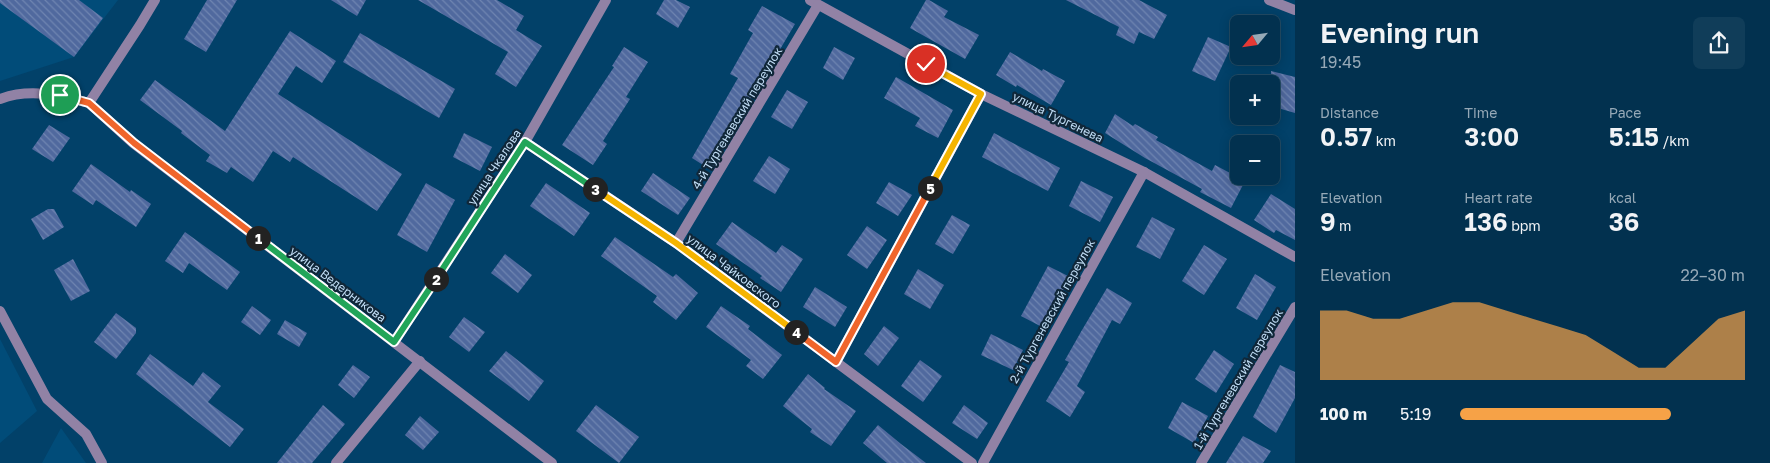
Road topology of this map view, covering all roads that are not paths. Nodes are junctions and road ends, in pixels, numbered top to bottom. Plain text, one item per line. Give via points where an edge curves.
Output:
1 (155, 0) edge
2 (606, 0) edge
3 (1269, 0) edge
4 (814, 3) edge
5 (1295, 10) edge
6 (981, 94) junction
7 (0, 99) edge
8 (89, 103) junction
9 (525, 142) junction
10 (1144, 172) junction
11 (676, 243) junction
12 (1295, 258) edge
13 (1295, 307) edge
14 (0, 311) edge
15 (394, 342) junction
16 (420, 361) junction
17 (836, 362) junction
18 (102, 463) edge
19 (336, 463) edge
20 (552, 463) edge
21 (972, 463) edge
22 (983, 463) edge
23 (1202, 463) edge

1 - 8 street
2 - 9 street, улица Чкалова
3 - 5 street
4 - 6 street, улица Тургенева
4 - 11 street, 4-й Тургеневский переулок
6 - 10 street, улица Тургенева
6 - 17 street
7 - 8 street via 34,93 60,95
8 - 15 street, улица Ведерникова via 134,143
9 - 11 street, улица Чайковского
9 - 15 street, улица Чкалова
10 - 12 street, улица Тургенева
10 - 22 street, 2-й Тургеневский переулок
11 - 17 street, улица Чайковского
13 - 23 street, 1-й Тургеневский переулок
14 - 18 street via 47,399 86,434
15 - 16 street, улица Ведерникова
16 - 19 street
16 - 20 street, улица Ведерникова
17 - 21 street, улица Чайковского

